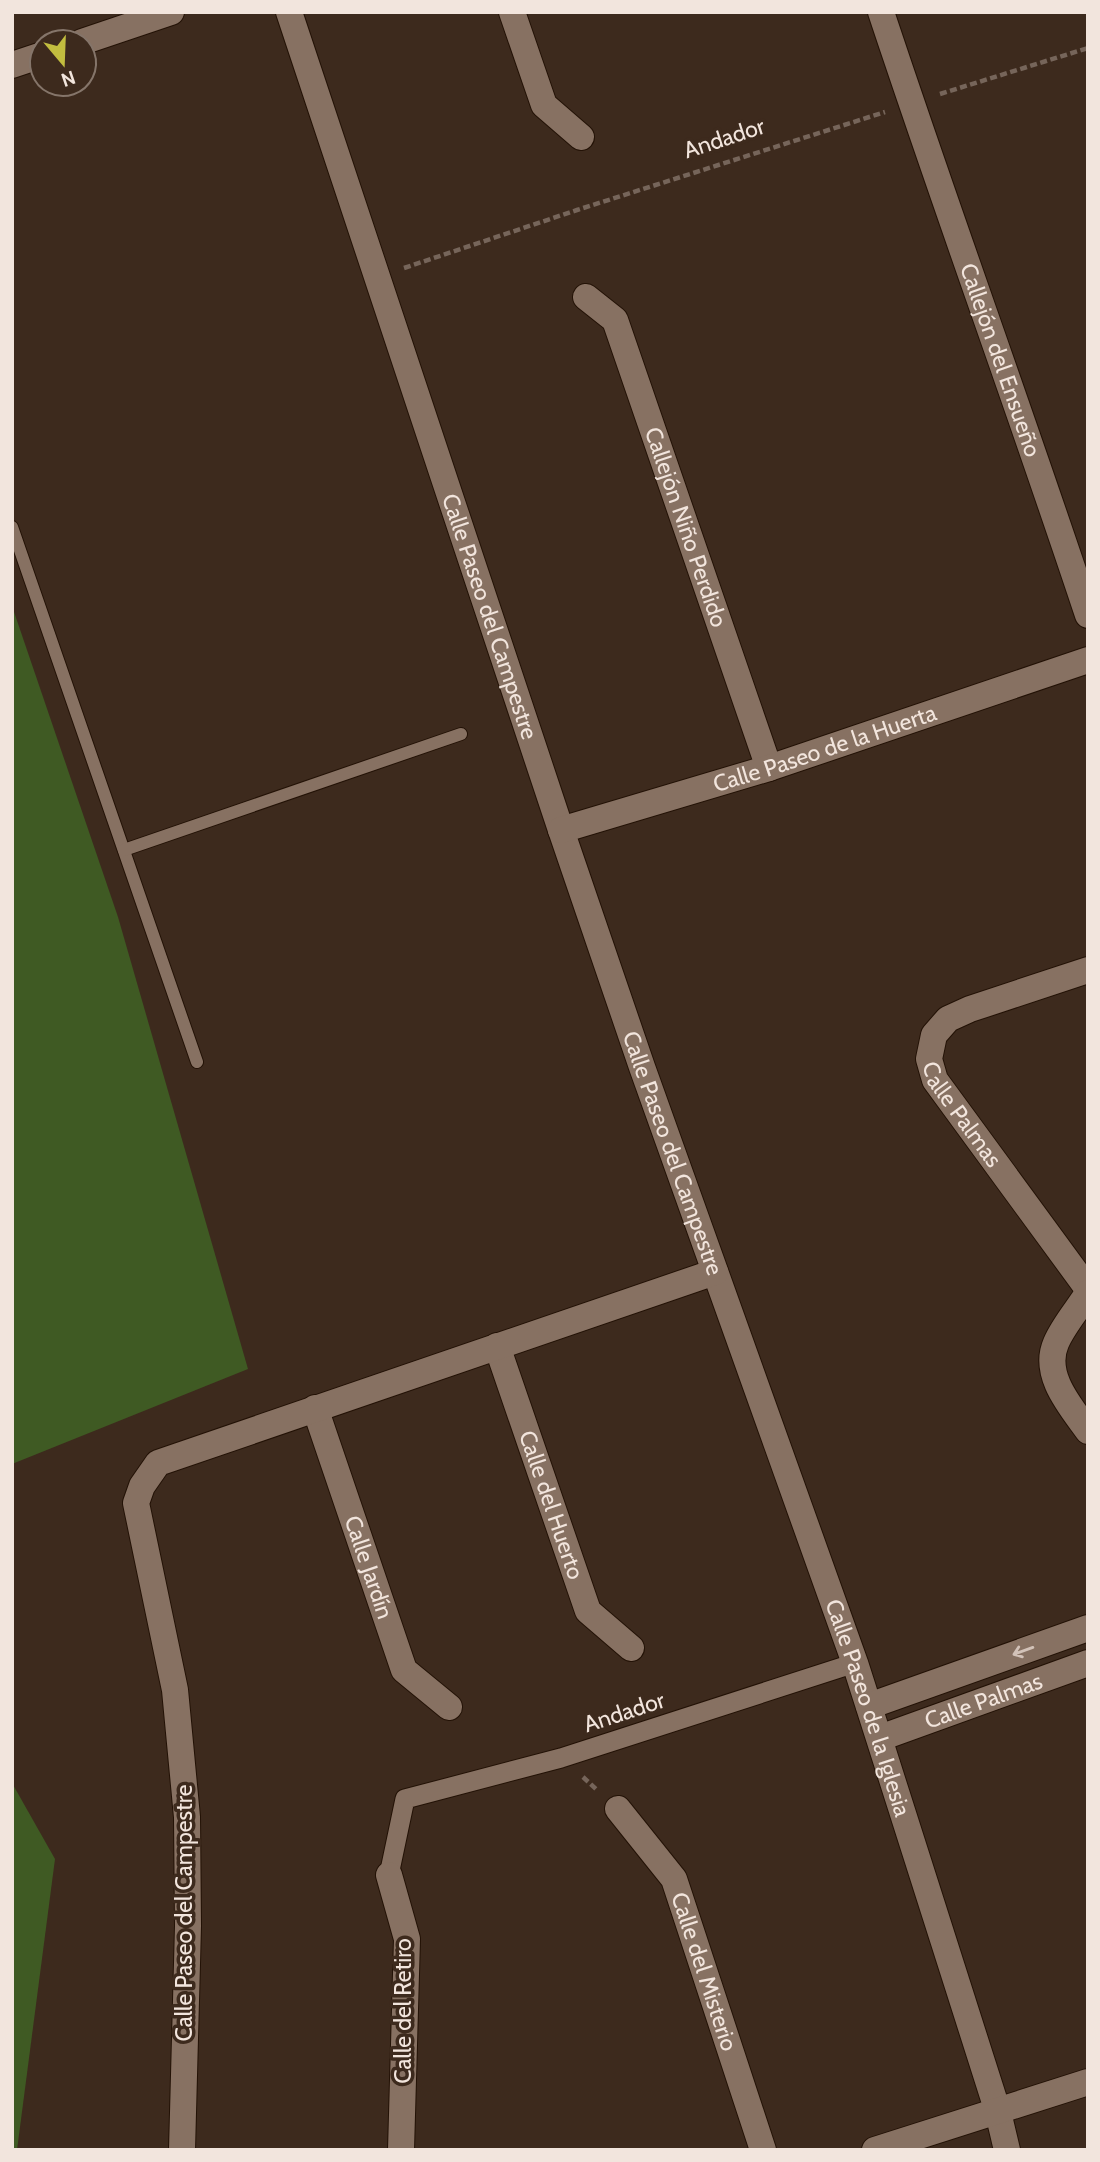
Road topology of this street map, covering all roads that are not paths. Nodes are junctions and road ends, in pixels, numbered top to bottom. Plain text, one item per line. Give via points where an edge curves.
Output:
1 (171, 12) edge
2 (289, 12) edge
3 (512, 12) edge
4 (881, 12) edge
5 (98, 37) edge
6 (581, 137) dead end
7 (586, 297) dead end
8 (12, 527) edge
9 (1088, 615) edge
10 (1088, 660) edge
11 (461, 734) dead end
12 (769, 768) junction
13 (561, 830) junction
14 (124, 850) junction
15 (1088, 970) edge
16 (197, 1062) dead end
17 (715, 1272) junction
18 (1088, 1291) edge
19 (498, 1346) junction
20 (315, 1408) junction
21 (1088, 1431) edge
22 (1088, 1628) edge
23 (631, 1648) dead end
24 (855, 1663) junction
25 (1088, 1663) edge
26 (869, 1706) junction
27 (449, 1707) dead end
28 (880, 1738) junction
29 (618, 1809) road end
30 (388, 1875) joint
31 (1088, 2082) edge
32 (998, 2112) junction
33 (182, 2150) edge
34 (401, 2150) edge
35 (763, 2150) edge
36 (875, 2150) edge
37 (1007, 2150) edge

1 - 5 street
2 - 13 street, Calle Paseo del Campestre
3 - 6 street via 544,105
4 - 9 street, Callejón del Ensueño
7 - 12 street, Callejón Niño Perdido via 615,320
8 - 14 lane
10 - 12 street, Calle Paseo de la Huerta
11 - 14 lane
12 - 13 street, Calle Paseo de la Huerta
13 - 17 street, Calle Paseo del Campestre
14 - 16 lane
15 - 18 street, Calle Palmas via 948,1019 934,1035 929,1059 935,1080
17 - 19 street, Calle Paseo del Campestre
17 - 24 street, Calle Paseo de la Iglesia
18 - 21 street, Calle Palmas via 1055,1345 1053,1371 1063,1396
19 - 20 street, Calle Paseo del Campestre
19 - 23 street, Calle del Huerto via 588,1611
20 - 27 street, Calle Jardín via 404,1670
20 - 33 street, Calle Paseo del Campestre via 158,1463 136,1503 175,1690 187,1817
22 -> 26 street, Calle Palmas
24 - 26 street, Calle Paseo de la Iglesia
24 - 30 street, Andador via 561,1758 405,1799
25 - 28 street, Calle Palmas
26 - 28 street, Calle Paseo de la Iglesia
28 - 32 street, Calle Paseo de la Iglesia
29 - 35 street, Calle del Misterio via 674,1879
30 - 34 street, Calle del Retiro via 407,1939
31 - 32 street
32 - 36 street
32 - 37 street, Calle Paseo de la Iglesia

